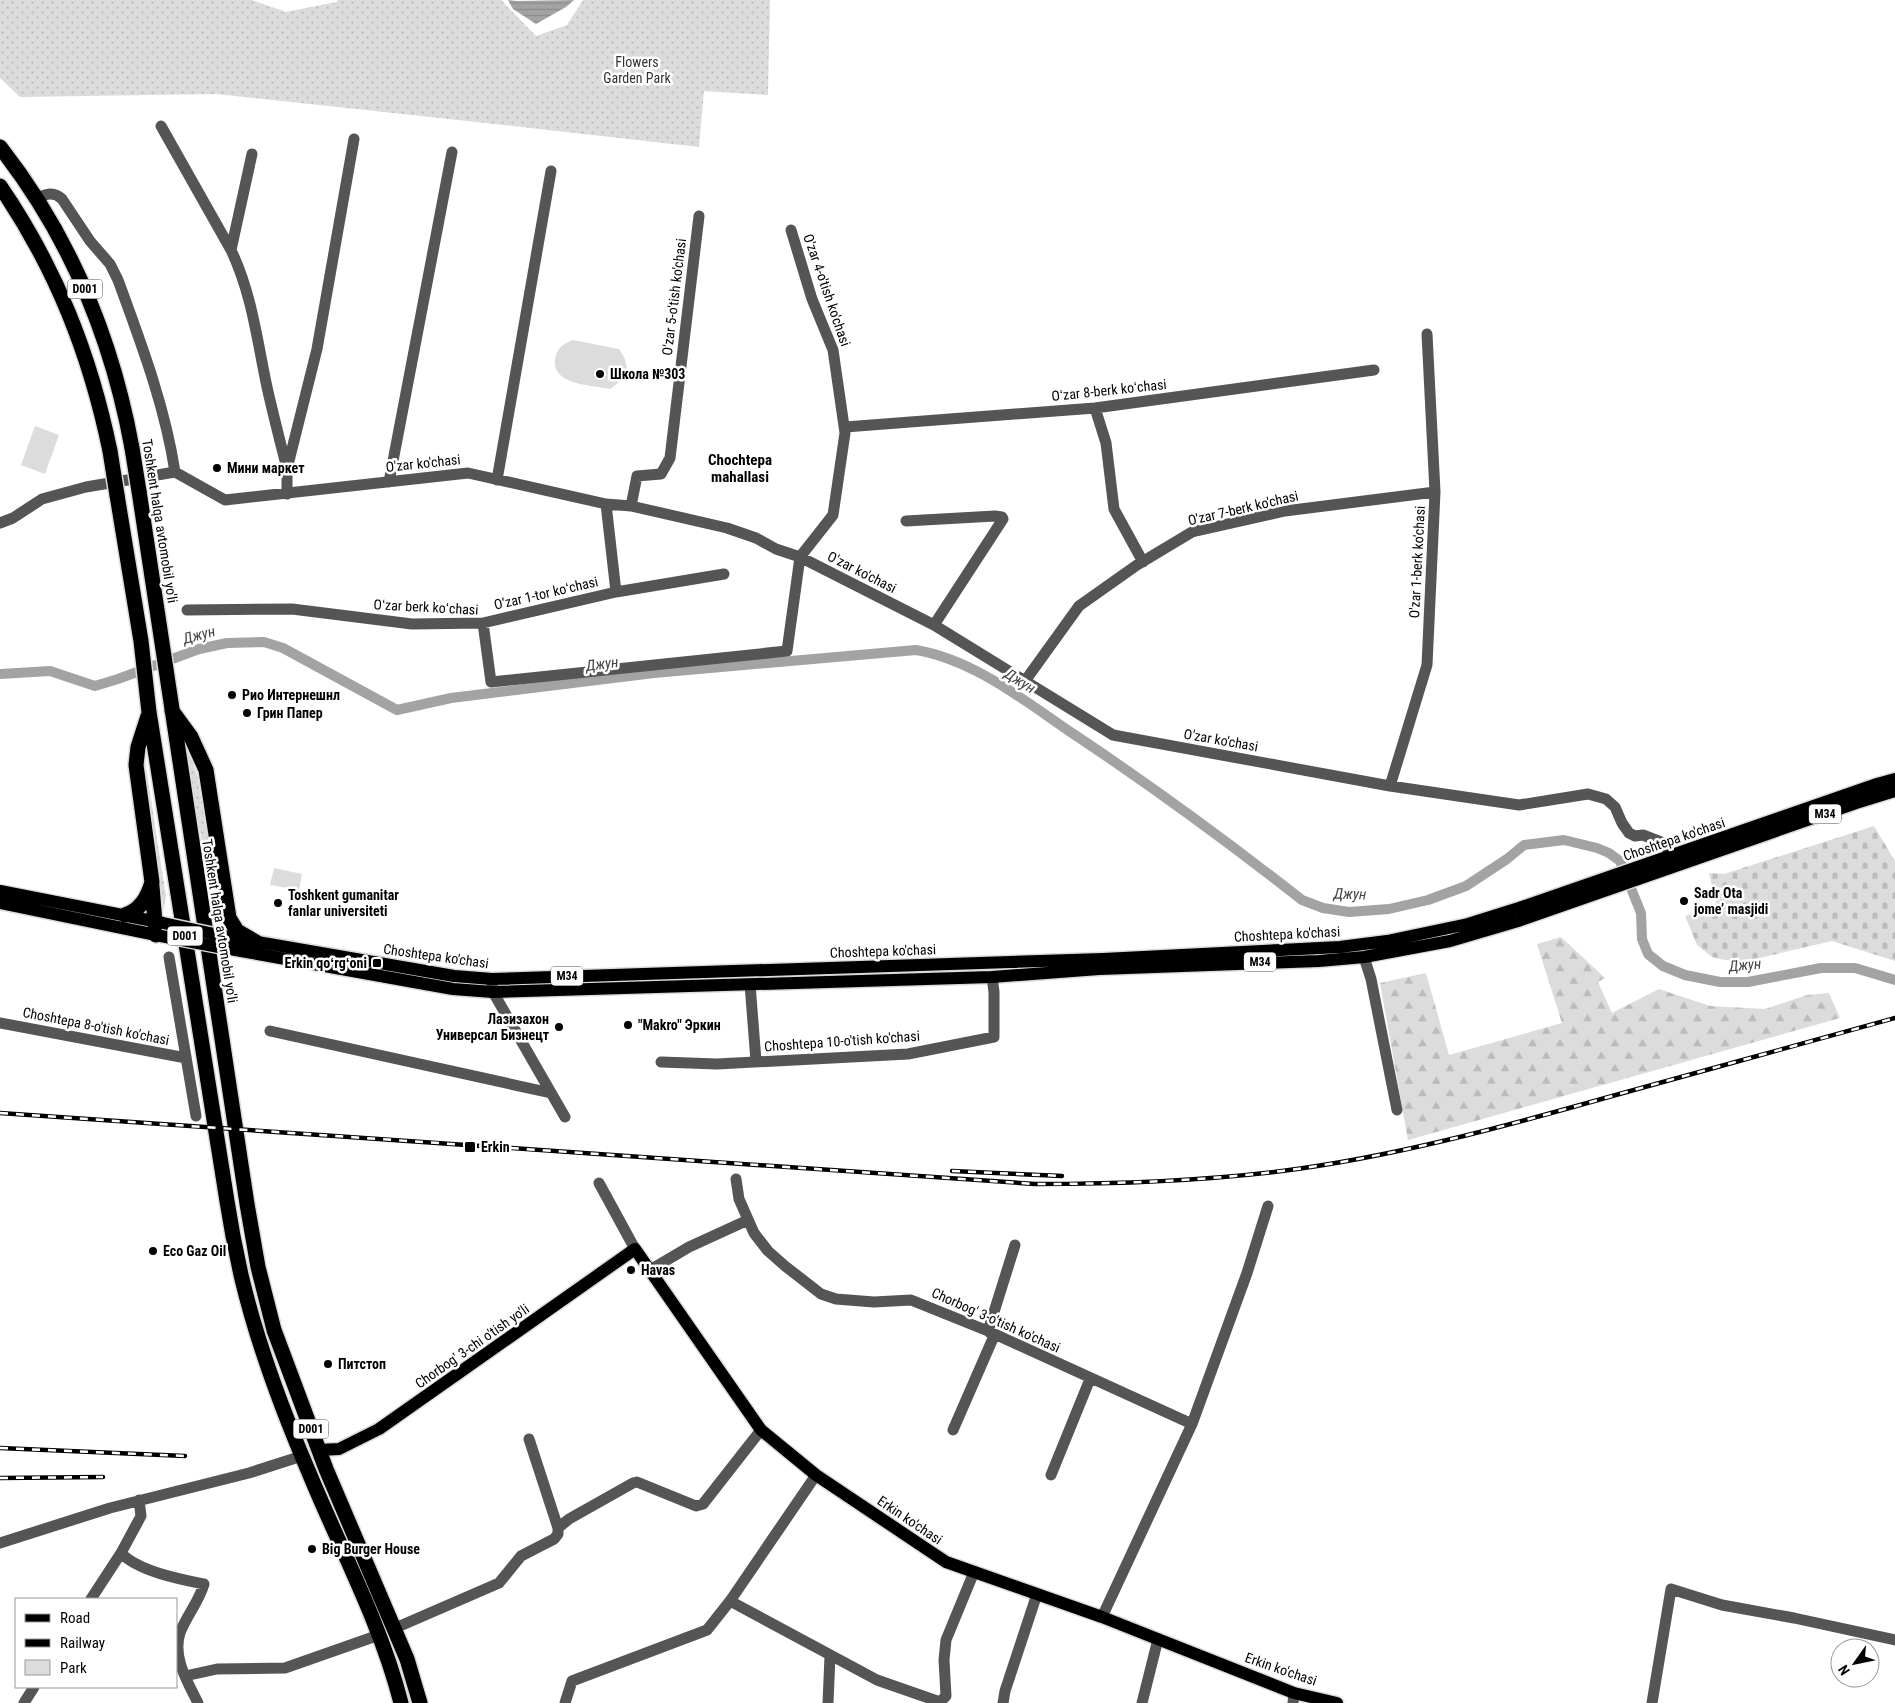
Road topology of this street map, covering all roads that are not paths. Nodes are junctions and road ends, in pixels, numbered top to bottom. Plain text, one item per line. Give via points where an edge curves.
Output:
1 (161, 126) dead end
2 (354, 139) dead end
3 (0, 147) edge
4 (452, 152) dead end
5 (252, 154) dead end
6 (551, 172) dead end
7 (0, 186) edge
8 (37, 198) junction
9 (699, 216) dead end
10 (791, 230) dead end
11 (231, 250) junction
12 (1427, 334) dead end
13 (1374, 370) dead end
14 (1095, 408) junction
15 (845, 427) junction
16 (287, 469) junction
17 (175, 472) junction
18 (497, 480) junction
19 (389, 482) junction
20 (1435, 492) junction
21 (287, 494) junction
22 (606, 504) junction
23 (631, 506) junction
24 (906, 521) dead end
25 (0, 523) edge
26 (800, 557) junction
27 (1143, 562) junction
28 (724, 574) dead end
29 (616, 592) junction
30 (187, 610) dead end
31 (483, 623) junction
32 (934, 625) junction
33 (1025, 681) junction
34 (171, 710) junction
35 (149, 712) junction
36 (1895, 779) edge
37 (1390, 786) junction
38 (1895, 791) edge
39 (1673, 855) junction
40 (1658, 866) junction
41 (152, 882) junction
42 (1593, 889) junction
43 (0, 891) edge
44 (0, 904) edge
45 (125, 915) junction
46 (159, 929) junction
47 (224, 942) junction
48 (256, 942) junction
49 (169, 957) dead end
50 (1364, 958) junction
51 (914, 965) junction
52 (992, 977) junction
53 (492, 979) junction
54 (915, 979) junction
55 (750, 984) junction
56 (493, 992) junction
57 (0, 1022) edge
58 (270, 1031) dead end
59 (186, 1058) junction
60 (661, 1062) dead end
61 (756, 1062) junction
62 (552, 1093) junction
63 (1396, 1110) dead end
64 (196, 1116) dead end
65 (565, 1117) dead end
66 (736, 1179) dead end
67 (599, 1183) dead end
68 (1268, 1206) dead end
69 (748, 1220) junction
70 (1015, 1245) dead end
71 (635, 1249) junction
72 (650, 1270) junction
73 (988, 1331) junction
74 (1090, 1379) junction
75 (1192, 1424) junction
76 (761, 1430) junction
77 (953, 1430) dead end
78 (529, 1439) dead end
79 (319, 1450) junction
80 (302, 1456) junction
81 (816, 1475) junction
82 (1051, 1475) dead end
83 (139, 1500) junction
84 (558, 1528) junction
85 (0, 1543) edge
86 (121, 1553) junction
87 (974, 1572) junction
88 (1037, 1594) junction
89 (92, 1598) edge
90 (730, 1602) junction
91 (1102, 1617) junction
92 (394, 1629) junction
93 (379, 1635) junction
94 (1158, 1639) junction
95 (1895, 1640) edge
96 (830, 1656) junction
97 (185, 1676) junction
98 (33, 1688) edge
99 (1293, 1698) edge
100 (24, 1703) edge
101 (198, 1703) edge
102 (401, 1703) edge
103 (420, 1703) edge
104 (565, 1703) edge
105 (828, 1703) edge
106 (1003, 1703) edge
107 (1142, 1703) edge
108 (1337, 1703) edge
109 (1652, 1703) edge

1 - 11 street
2 - 16 street via 317,349
3 - 8 highway, Toshkent halqa avtomobil yo'li / D001
4 - 19 street
5 - 11 street
6 - 18 street
7 - 35 highway, D001, bridge via 58,287 73,320 101,405 141,641
8 - 17 street via 46,194 58,195 110,264 153,380
8 - 34 highway, Toshkent halqa avtomobil yo'li / D001, bridge via 87,294 125,407
9 - 23 street, O'zar 5-o'tish ko'chasi via 670,458 661,474 637,476
10 - 15 street, O'zar 4-o'tish ko'chasi via 812,299 833,350
11 - 16 street via 248,293
12 - 20 street, O'zar 1-berk ko'chasi
13 - 14 street, Oʻzar 8-berk koʻchasi
14 - 15 street, Oʻzar 8-berk koʻchasi
14 - 27 street via 1106,443 1114,509
15 - 26 street, O'zar 4-o'tish ko'chasi via 833,515
16 - 21 street
17 - 21 street, O'zar ko'chasi via 224,500
17 - 25 street via 86,487 42,499
18 - 19 street, O'zar ko'chasi via 468,473
18 - 22 street, O'zar ko'chasi
19 - 21 street, O'zar ko'chasi
20 - 27 street, O'zar 7-berk ko'chasi via 1285,511 1192,532
20 - 37 street, O'zar 1-berk ko'chasi via 1428,665
22 - 23 street, O'zar ko'chasi
22 - 29 street, O‘zar 1-tor koʻchasi
23 - 26 street, O'zar ko'chasi via 727,528
24 - 32 street via 995,516 1003,519
26 - 31 street, Oʻzar berk koʻchasi via 787,651 491,682
26 - 32 street, O'zar ko'chasi
27 - 33 street, O'zar 7-berk ko'chasi via 1079,606
28 - 29 street, O‘zar 1-tor koʻchasi
29 - 31 street, O‘zar 1-tor koʻchasi
30 - 31 street, Oʻzar berk koʻchasi via 292,609 412,624
32 - 33 street, O'zar ko'chasi
33 - 37 street, O'zar ko'chasi via 1113,735
34 - 48 highway via 191,737 206,770 229,918 237,931
34 - 79 highway, Toshkent halqa avtomobil yo'li / D001 via 258,1267 274,1330
35 - 41 highway via 136,765
35 - 80 highway, D001 via 241,1277 260,1345
36 - 39 main road, Choshtepa ko'chasi / M34
37 - 39 street, O'zar ko'chasi via 1518,805 1588,794 1606,799 1615,807 1629,833 1661,842
38 - 40 main road, Choshtepa ko'chasi / M34 via 1755,839
39 - 40 main road, Choshtepa ko'chasi / M34
40 - 42 main road, Choshtepa ko'chasi / M34
41 - 45 highway via 141,905
41 - 46 highway
42 - 50 main road, Choshtepa ko'chasi / M34 via 1518,921 1450,941
42 - 51 main road, Choshtepa ko'chasi / M34 via 1468,924 1340,947
43 - 45 main road, Choshtepa ko'chasi
44 - 46 main road, Choshtepa ko'chasi
45 - 46 main road, Choshtepa ko'chasi
46 - 47 main road, Choshtepa ko'chasi / M34, bridge
47 - 48 main road, Choshtepa ko'chasi / M34
47 - 56 main road, Choshtepa ko'chasi / M34 via 453,990
48 - 53 main road, Choshtepa ko'chasi / M34 via 454,976
49 - 59 street
50 - 52 main road, Choshtepa ko'chasi / M34
50 - 63 street via 1371,979
51 - 53 main road, Choshtepa ko'chasi / M34
51 - 54 main road
52 - 54 main road, Choshtepa ko'chasi / M34
52 - 61 street, Choshtepa 10-o'tish ko'chasi via 994,1037 908,1054
53 - 56 street
54 - 55 main road, Choshtepa ko'chasi / M34
55 - 56 main road, Choshtepa ko'chasi / M34
55 - 61 street
56 - 62 street
57 - 59 street, Choshtepa 8-o'tish ko'chasi
58 - 62 street
59 - 64 street
60 - 61 street, Choshtepa 10-o'tish ko'chasi
62 - 65 street
66 - 69 street, Chorbog' 3-o'tish ko'chasi via 739,1199
67 - 71 street, Erkin ko'chasi
68 - 75 street
69 - 72 street via 689,1247
69 - 73 street, Chorbog' 3-o'tish ko'chasi via 754,1234 768,1251 821,1294 836,1299 874,1302 911,1300
70 - 73 street
71 - 72 main road, Erkin ko'chasi
71 - 79 main road, Chorbog' 3-chi o'tish yo'li via 379,1430 339,1449
72 - 76 main road, Erkin ko'chasi
73 - 74 street, Chorbog' 3-o'tish ko'chasi
73 - 77 street via 994,1336
74 - 75 street, Chorbog' 3-o'tish ko'chasi
74 - 82 street
75 - 91 street
76 - 81 main road, Erkin ko'chasi
76 - 84 street via 700,1506 637,1482
78 - 84 street
79 - 80 highway
79 - 92 highway, Toshkent halqa avtomobil yo'li / D001
80 - 83 street via 249,1473
80 - 93 highway, D001
81 - 87 main road, Erkin ko'chasi via 946,1562
81 - 90 street
83 - 85 street
83 - 86 street via 141,1516
84 - 92 street via 554,1539 521,1556 499,1583
86 - 89 street
86 - 97 street via 137,1565 204,1584 180,1634 178,1652
87 - 88 main road, Erkin ko'chasi
87 - 96 street via 946,1640 946,1696 942,1701 936,1702 878,1680
88 - 91 main road, Erkin ko'chasi
88 - 106 street
90 - 96 street
90 - 104 street via 707,1630 572,1681
91 - 94 main road, Erkin ko'chasi
92 - 103 highway, Toshkent halqa avtomobil yo'li / D001
93 - 97 street via 285,1668 216,1669
93 - 102 highway, D001
94 - 99 main road, Erkin ko'chasi
94 - 107 street
95 - 109 street via 1722,1605 1671,1590
96 - 105 street
97 - 101 street
98 - 100 street
99 - 108 main road, Erkin ko'chasi

